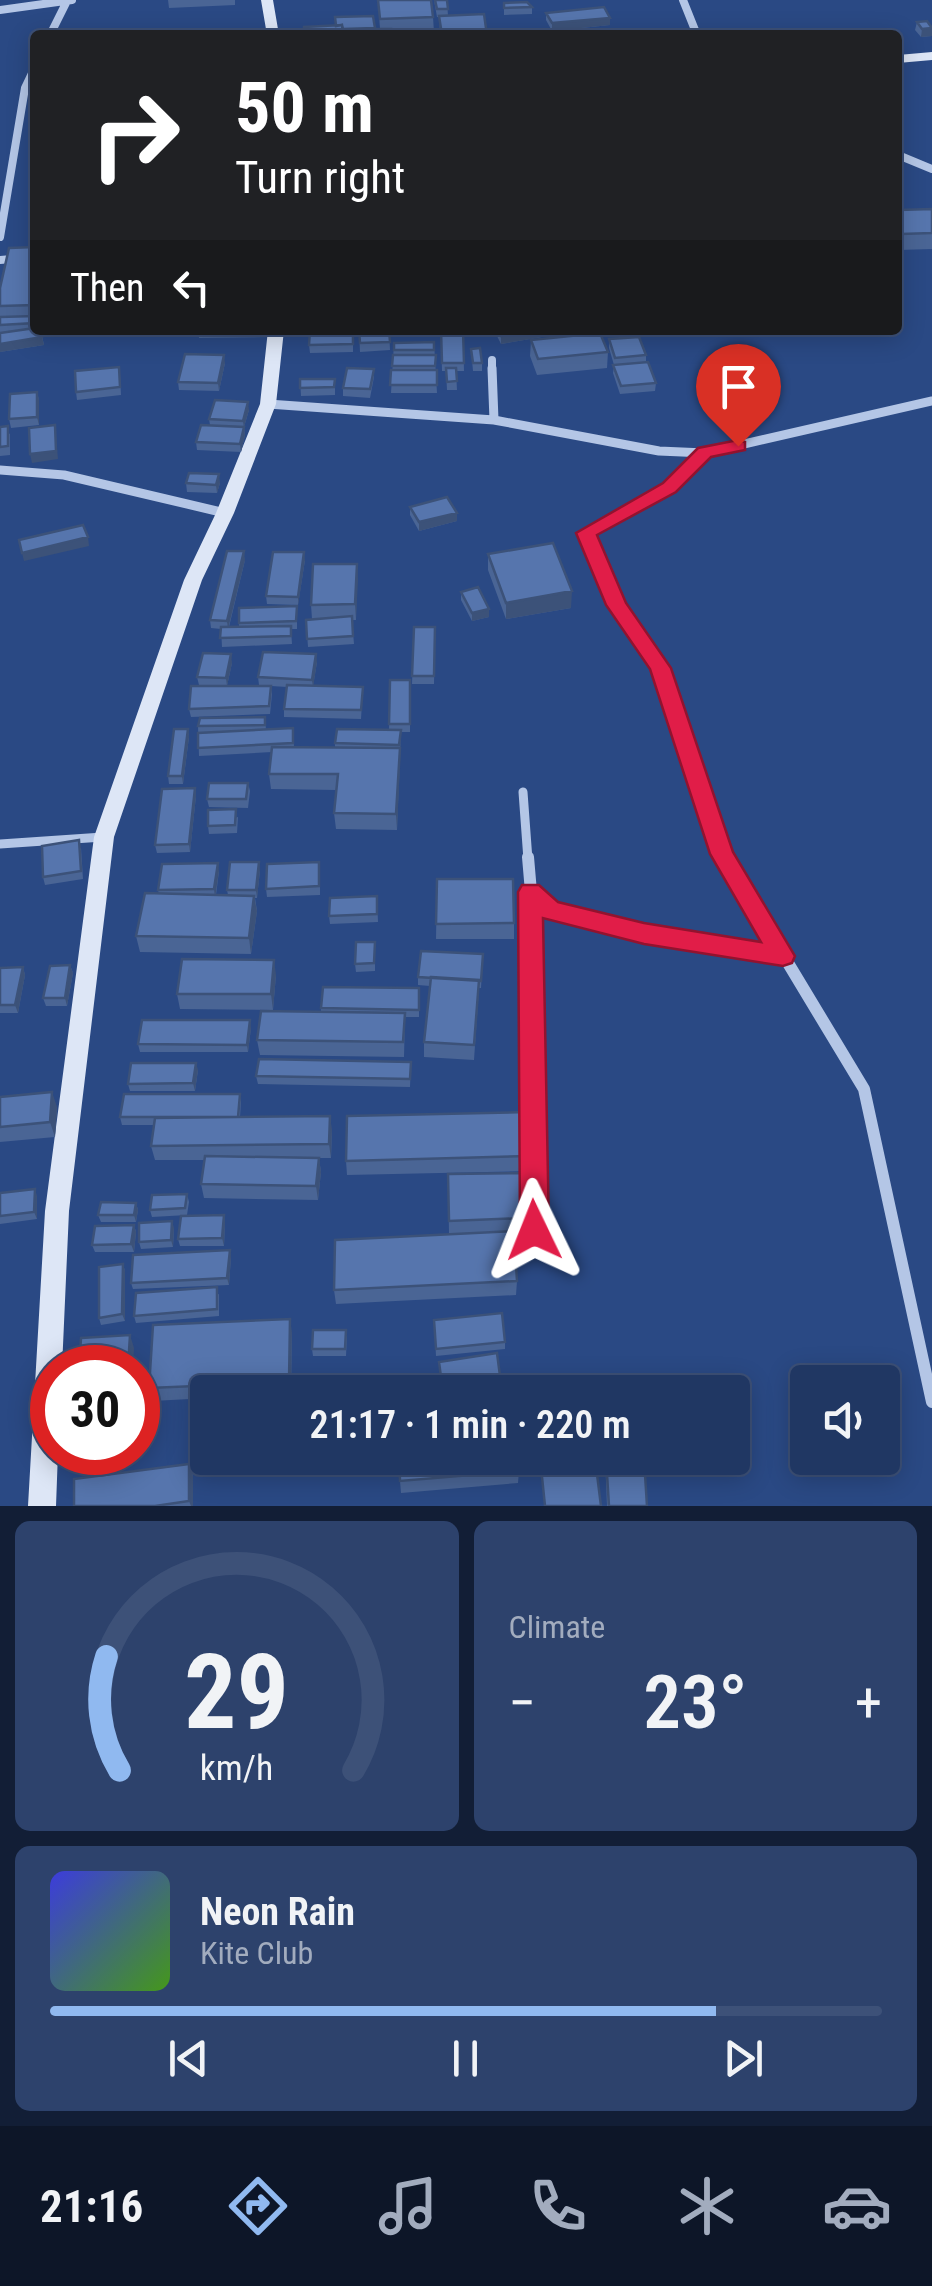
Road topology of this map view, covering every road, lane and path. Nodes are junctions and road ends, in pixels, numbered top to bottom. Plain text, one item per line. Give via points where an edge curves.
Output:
1 (267, 0) edge
2 (683, 0) edge
3 (69, 2) edge
4 (0, 10) edge
5 (53, 30) edge
6 (272, 30) edge
7 (695, 30) edge
8 (932, 56) edge
9 (902, 59) edge
10 (30, 78) edge
11 (902, 157) edge
12 (932, 168) edge
13 (0, 237) edge
14 (30, 258) edge
15 (0, 260) edge
16 (275, 335) edge
17 (492, 360) dead end
18 (932, 401) edge
19 (268, 404) junction
20 (494, 420) junction
21 (705, 452) junction
22 (0, 470) edge
23 (226, 513) junction
24 (523, 792) dead end
25 (104, 836) junction
26 (0, 844) edge
27 (530, 892) junction
28 (783, 956) junction
29 (534, 1230) dead end
30 (932, 1402) edge
31 (42, 1506) edge

1 - 6 street
2 - 7 street
3 - 4 street
3 - 5 street
8 - 9 street
10 - 13 street
11 - 12 street
14 - 15 street
16 - 19 street
17 - 20 street
18 - 21 street
19 - 20 street
19 - 23 street
20 - 21 street via 659,451
21 - 28 street via 670,488 586,533 617,605 660,668 722,854
22 - 23 street via 64,475
23 - 25 street via 192,580
24 - 27 street
25 - 26 street
25 - 31 street via 57,1211
27 - 28 street via 550,910 644,934
27 - 29 street
28 - 30 street via 864,1090

